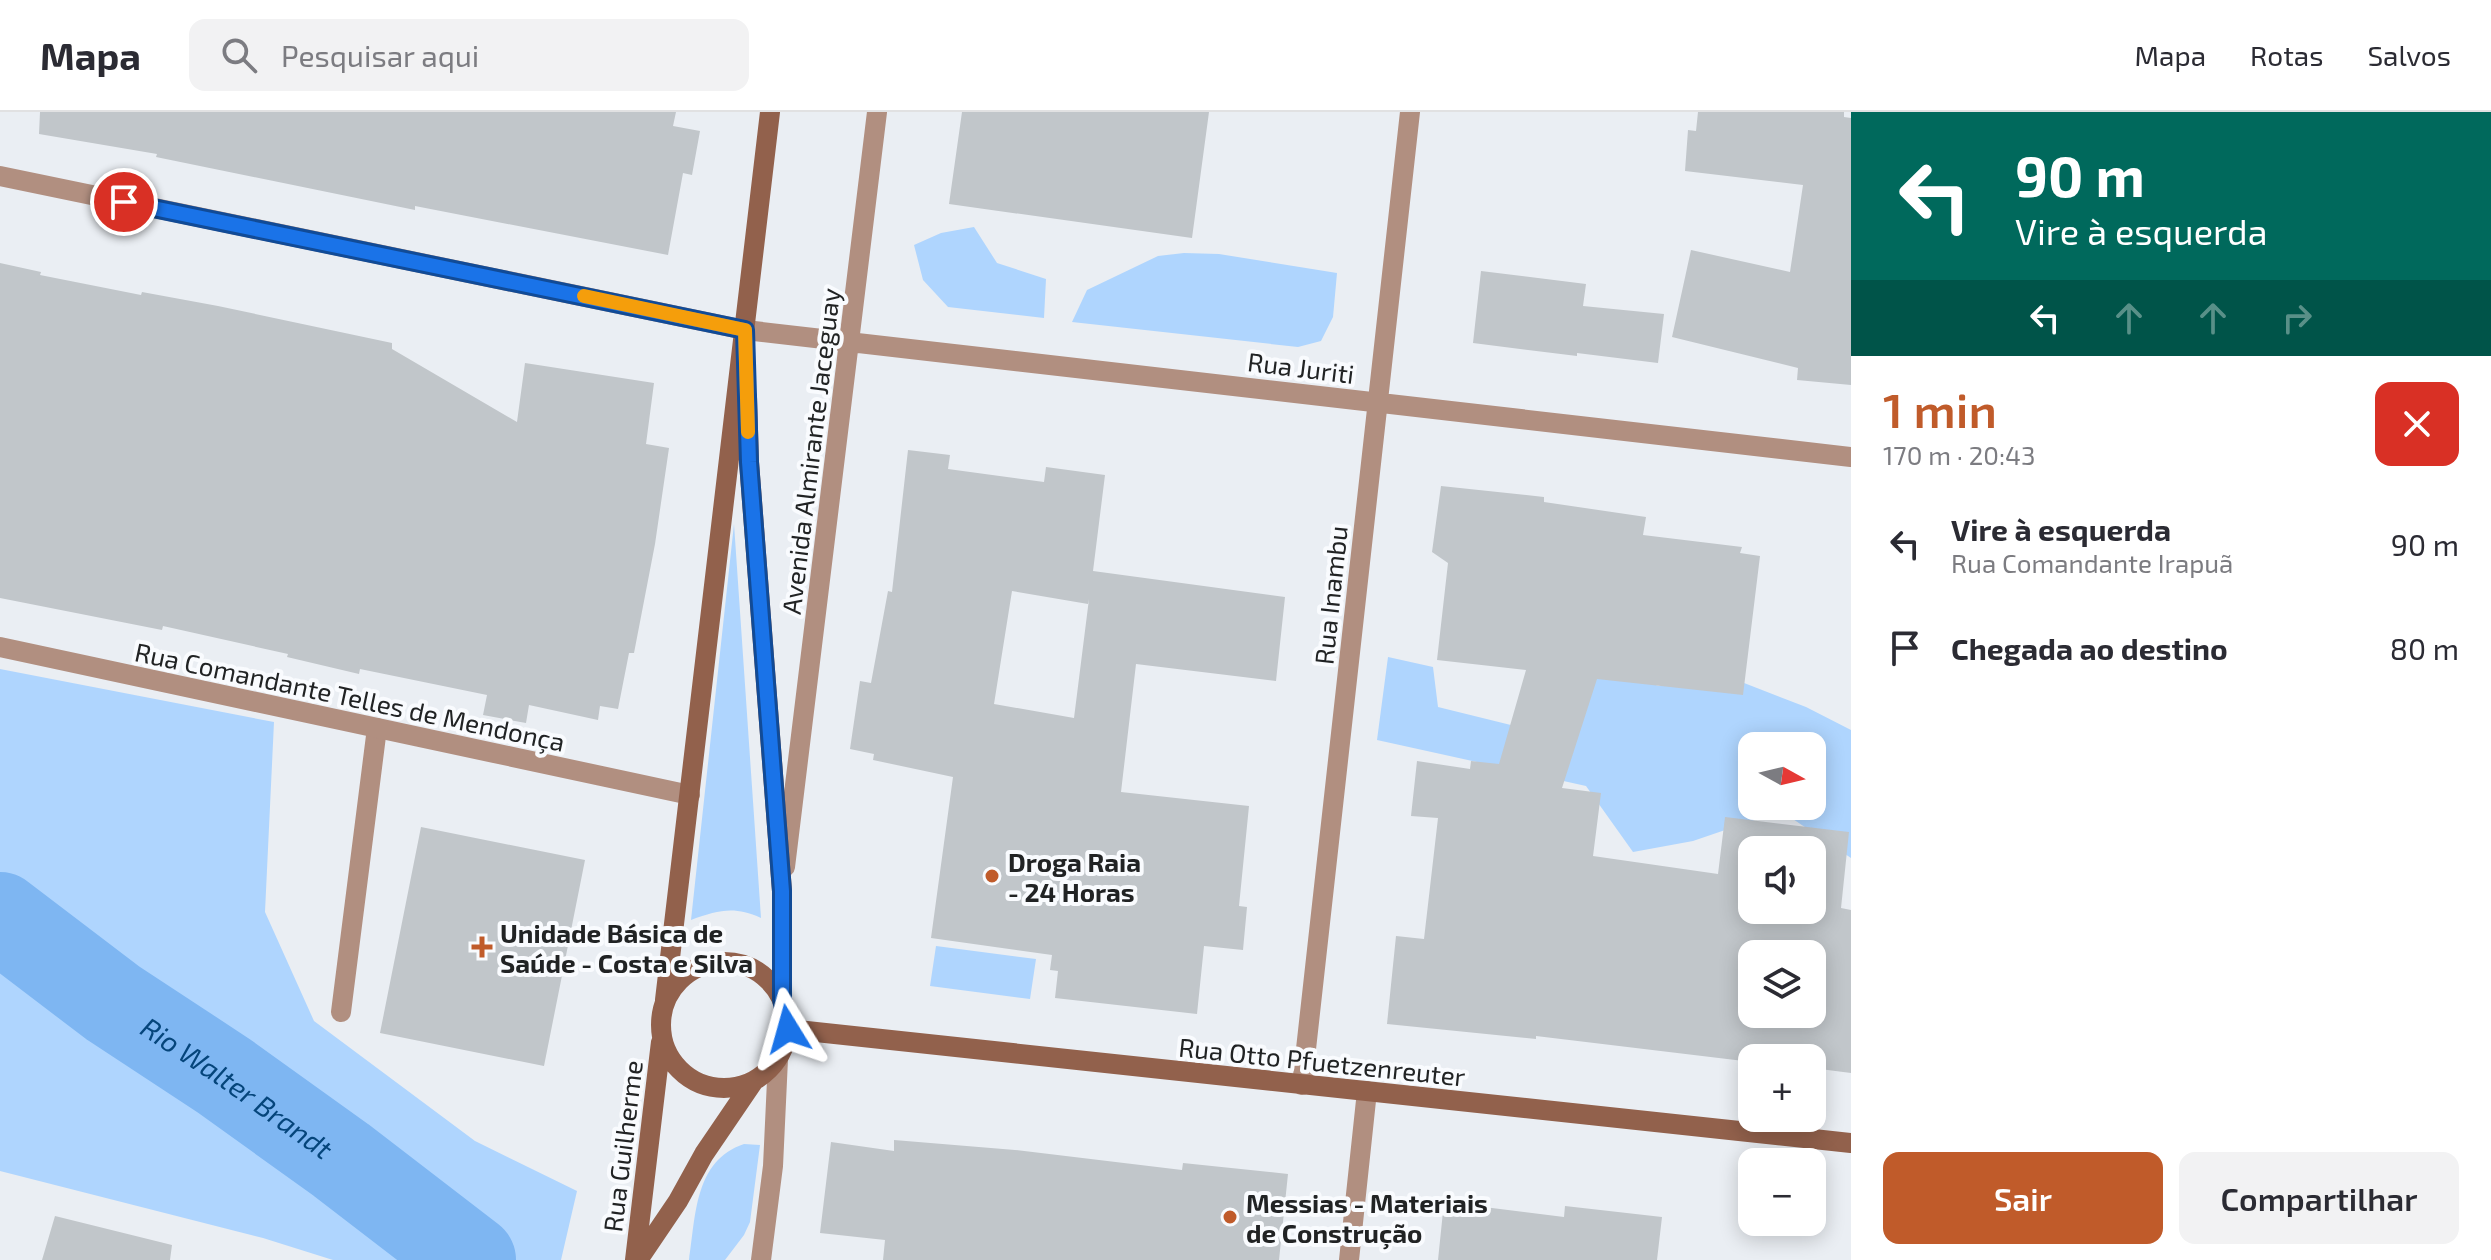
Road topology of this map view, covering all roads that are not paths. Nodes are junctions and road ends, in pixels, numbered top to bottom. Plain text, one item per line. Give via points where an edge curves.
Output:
1 (770, 112) edge
2 (877, 112) edge
3 (1410, 112) edge
4 (0, 176) edge
5 (745, 330) junction
6 (849, 341) junction
7 (1378, 403) junction
8 (1851, 457) edge
9 (0, 647) edge
10 (377, 728) junction
11 (690, 795) junction
12 (782, 891) junction
13 (782, 999) junction
14 (665, 1000) junction
15 (341, 1012) dead end
16 (788, 1029) junction
17 (661, 1038) junction
18 (778, 1059) junction
19 (753, 1082) junction
20 (1302, 1085) junction
21 (1367, 1091) junction
22 (1851, 1143) edge
23 (637, 1260) edge
24 (761, 1260) edge
25 (1349, 1260) edge

1 - 5 main road, Avenida Almirante Jaceguay
2 - 6 street, Avenida Almirante Jaceguay
3 - 7 street, Rua Inambu
4 - 5 street, Rua Juriti
5 - 6 street, Rua Juriti
5 - 11 main road, Avenida Almirante Jaceguay
5 - 12 main road, Avenida Almirante Jaceguay via 749,462
6 - 7 street, Rua Juriti
6 - 12 street, Avenida Almirante Jaceguay
7 - 8 street, Rua Juriti
7 - 20 street, Rua Inambu
9 - 10 street, Rua Comandante Telles de Mendonça
10 - 11 street, Rua Comandante Telles de Mendonça
10 - 15 street
11 - 14 main road, Avenida Almirante Jaceguay
12 - 13 main road, Avenida Almirante Jaceguay
13 - 14 main road via 754,968 712,962 676,982
13 - 16 main road
14 - 17 main road
16 - 18 main road
16 - 20 main road, Rua Otto Pfuetzenreuter
17 - 19 main road via 680,1072 696,1083 734,1088
17 - 23 main road, Rua Guilherme
18 - 19 main road
18 - 24 street via 773,1166
19 - 23 main road, Rua Guilherme
20 - 21 main road, Rua Otto Pfuetzenreuter
21 - 22 main road, Rua Otto Pfuetzenreuter
21 - 25 street

